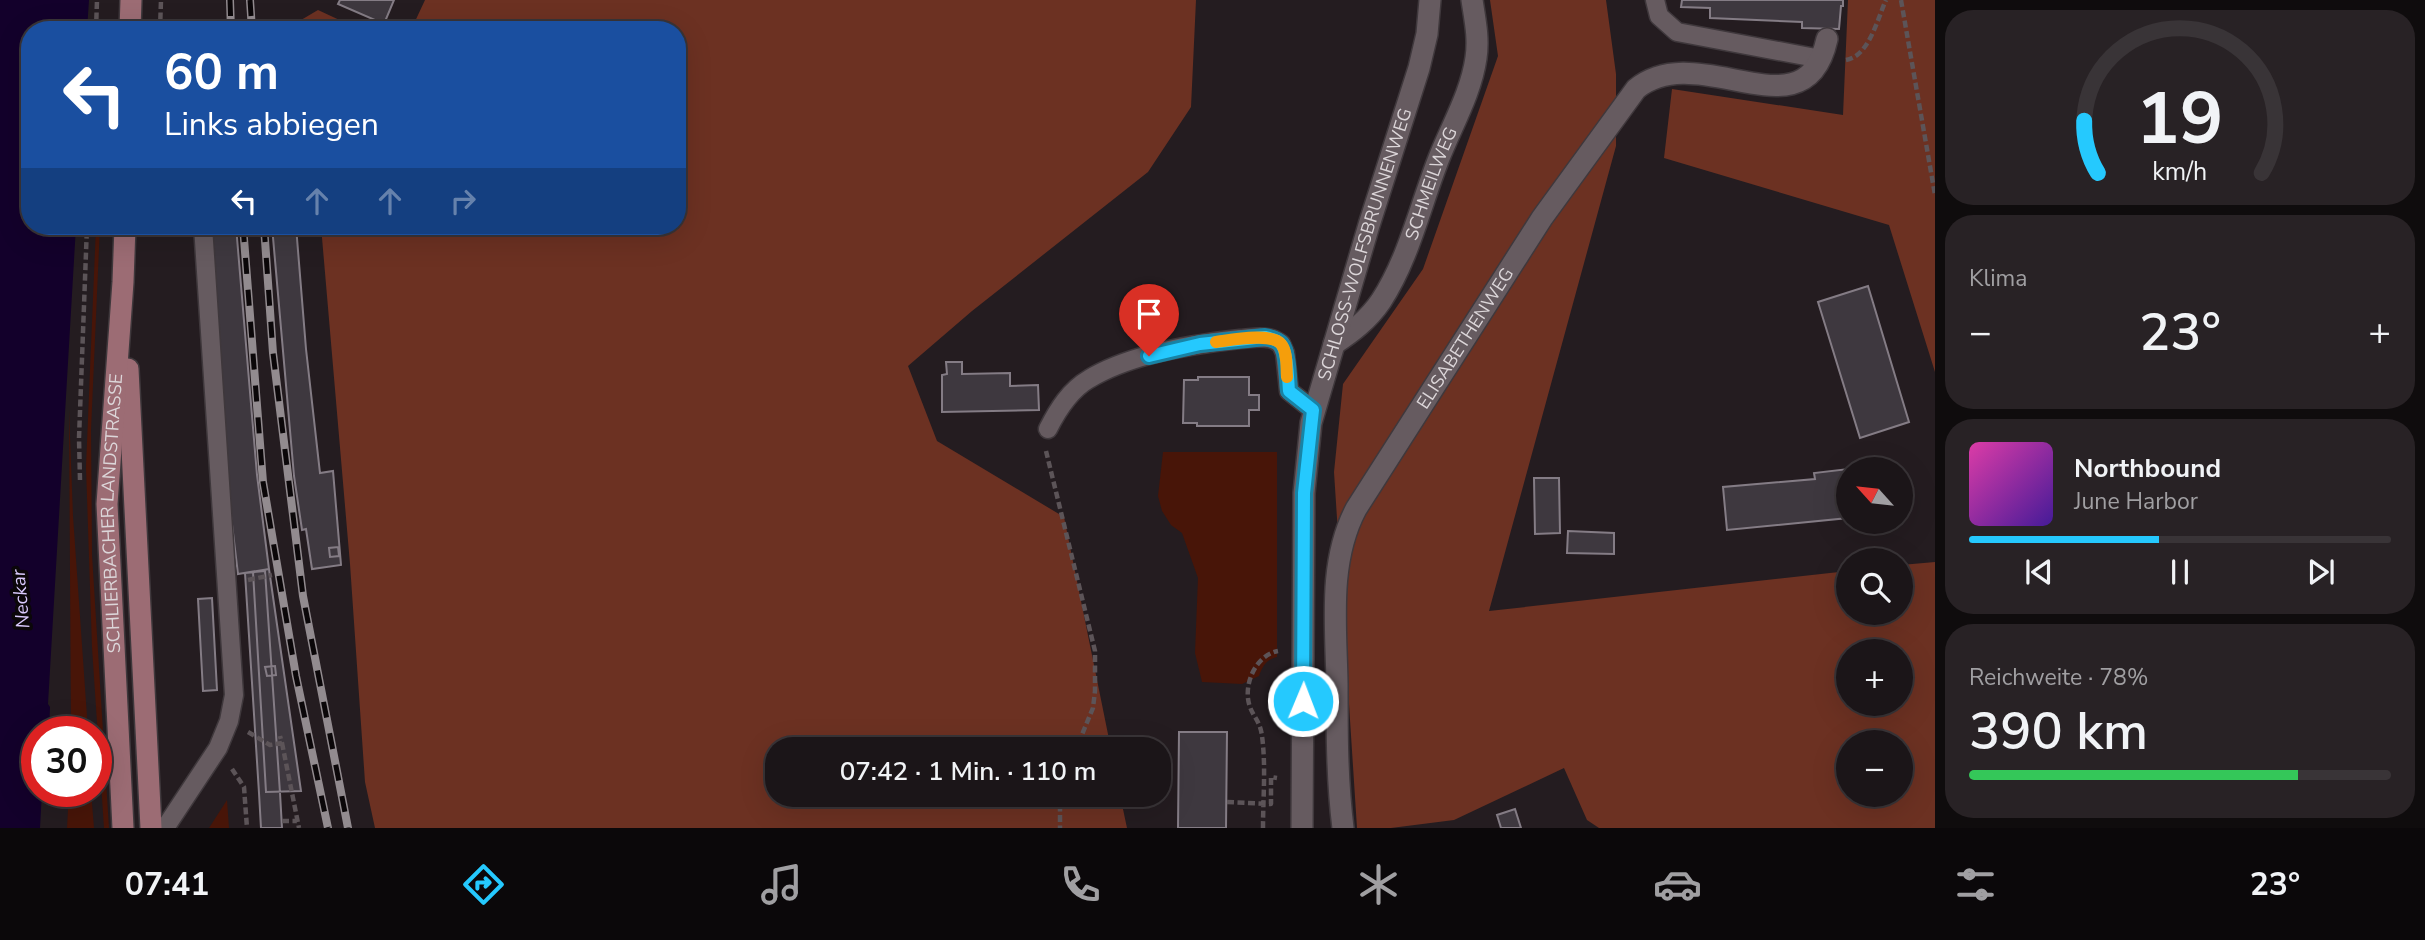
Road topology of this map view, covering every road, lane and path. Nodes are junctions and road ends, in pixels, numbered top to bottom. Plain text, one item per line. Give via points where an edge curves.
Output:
1 (97, 0) edge
2 (131, 0) edge
3 (161, 0) edge
4 (1430, 0) edge
5 (1472, 0) edge
6 (1655, 0) edge
7 (1886, 0) edge
8 (1900, 0) edge
9 (96, 21) edge
10 (130, 21) edge
11 (160, 21) edge
12 (1824, 49) junction
13 (1935, 195) edge
14 (125, 235) edge
15 (204, 235) edge
16 (123, 282) junction
17 (1334, 344) junction
18 (1313, 410) junction
19 (1048, 429) joint
20 (272, 575) dead end
21 (252, 580) dead end
22 (1276, 652) dead end
23 (229, 721) junction
24 (280, 736) dead end
25 (1081, 737) edge
26 (282, 743) junction
27 (218, 748) junction
28 (1270, 777) dead end
29 (1227, 803) dead end
30 (1263, 804) junction
31 (1059, 807) edge
32 (282, 821) dead end
33 (297, 821) junction
34 (123, 828) edge
35 (151, 828) edge
36 (165, 828) edge
37 (247, 828) edge
38 (299, 828) edge
39 (1060, 828) edge
40 (1263, 828) edge
41 (1302, 828) edge
42 (1343, 828) edge

1 - 9 path
2 - 10 main road
3 - 11 path
4 - 17 street, SCHLOSS-WOLFSBRUNNENWEG via 1419,68
5 - 17 street, SCHMEILWEG via 1477,37 1474,68 1403,259 1366,320
6 - 12 lane via 1659,16 1681,34
7 - 12 path via 1860,55 1849,61
8 - 13 path
12 - 42 street, ELISABETHENWEG via 1808,76 1786,86 1678,72 1636,89 1542,218 1356,509 1344,536 1336,585 1337,753
14 - 16 main road, SCHLIERBACHER LANDSTRASSE
15 - 23 lane via 232,646 234,695
16 - 34 main road, SCHLIERBACHER LANDSTRASSE via 107,504
16 - 35 main road, SCHLIERBACHER LANDSTRASSE
17 - 18 street, SCHLOSS-WOLFSBRUNNENWEG
18 - 19 lane via 1289,391 1285,353 1281,344 1265,337 1200,344 1107,370 1073,392
18 - 41 street, SCHLOSS-WOLFSBRUNNENWEG via 1304,493
19 - 25 path via 1045,449 1095,650 1096,691
20 - 21 path
22 - 30 path via 1256,663 1248,694 1262,738
23 - 26 path via 270,746
23 - 27 lane
24 - 26 path
26 - 33 path
27 - 36 lane
27 - 37 path via 244,788
28 - 30 path via 1271,804
29 - 30 path
30 - 40 path
31 - 39 path
32 - 33 path
33 - 38 path

